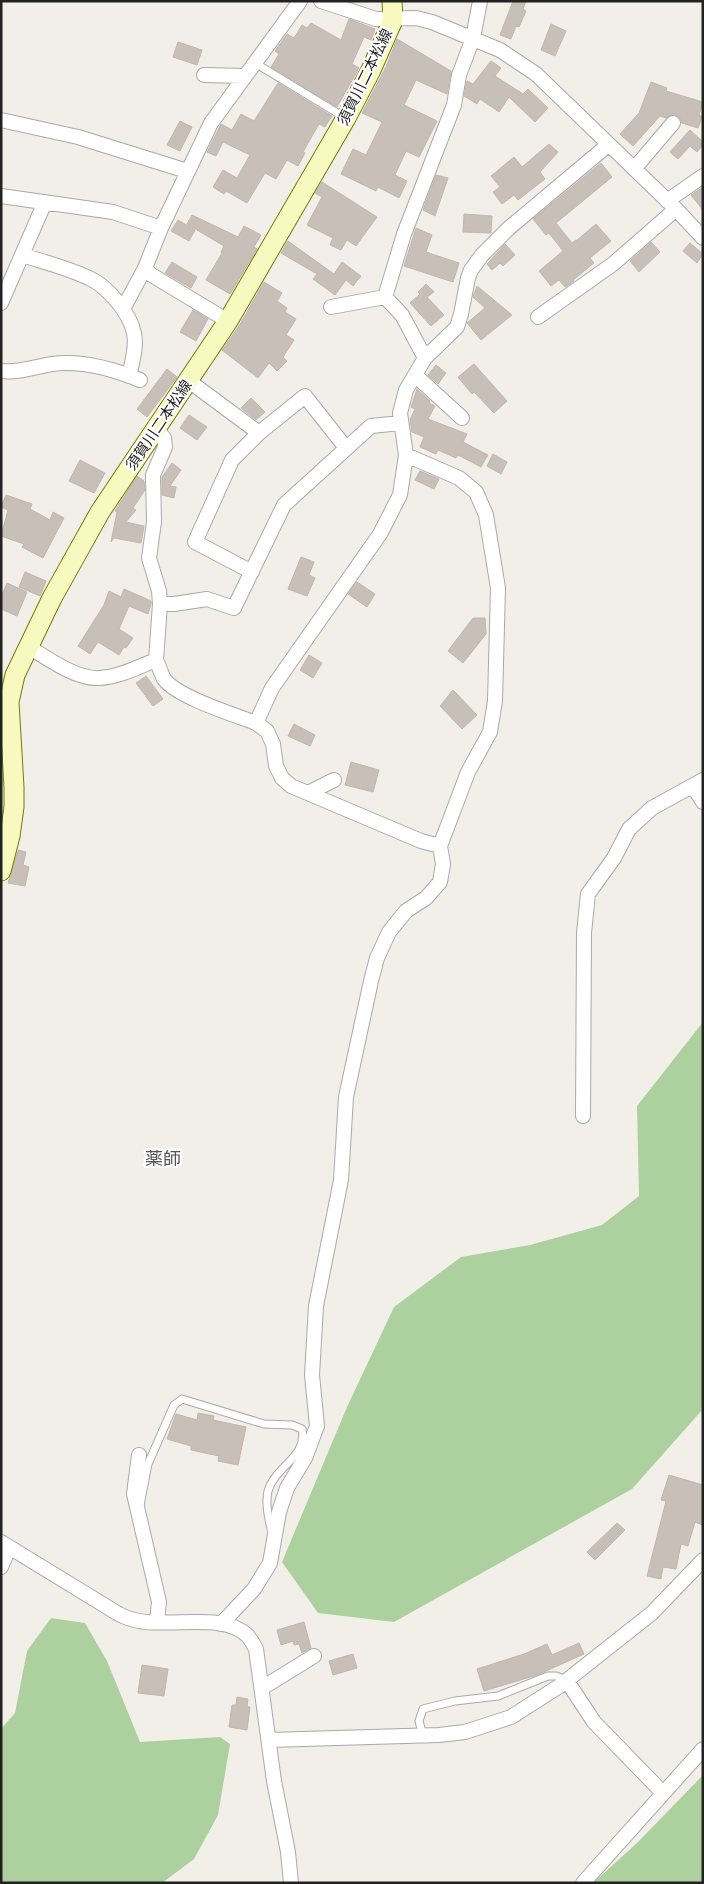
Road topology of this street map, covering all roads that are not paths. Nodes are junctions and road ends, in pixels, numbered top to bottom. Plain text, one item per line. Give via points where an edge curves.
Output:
1 (300, 1) edge
2 (321, 1) edge
3 (480, 1) edge
4 (392, 10) edge
5 (473, 38) junction
6 (255, 63) junction
7 (204, 75) dead end
8 (245, 76) junction
9 (346, 118) junction
10 (1, 120) edge
11 (673, 124) dead end
12 (608, 145) junction
13 (634, 169) junction
14 (187, 171) junction
15 (703, 176) edge
16 (1, 196) edge
17 (45, 202) junction
18 (672, 205) junction
19 (161, 228) junction
20 (703, 238) edge
21 (22, 254) junction
22 (146, 268) junction
23 (385, 297) junction
24 (1, 303) edge
25 (331, 307) dead end
26 (123, 309) junction
27 (538, 317) dead end
28 (228, 321) junction
29 (425, 358) junction
30 (1, 371) edge
31 (414, 374) junction
32 (190, 381) junction
33 (462, 418) dead end
34 (401, 423) junction
35 (156, 429) junction
36 (259, 433) junction
37 (346, 448) junction
38 (406, 455) junction
39 (252, 572) junction
40 (160, 604) junction
41 (29, 647) junction
42 (156, 660) junction
43 (6, 723) edge
44 (256, 723) junction
45 (334, 780) dead end
46 (698, 783) edge
47 (308, 793) junction
48 (703, 802) edge
49 (440, 846) junction
50 (1, 871) edge
51 (583, 1116) dead end
52 (139, 1455) dead end
53 (138, 1513) junction
54 (274, 1540) junction
55 (5, 1545) edge
56 (703, 1560) edge
57 (1, 1567) edge
58 (157, 1622) junction
59 (221, 1624) junction
60 (314, 1656) dead end
61 (567, 1680) junction
62 (262, 1688) junction
63 (423, 1736) junction
64 (268, 1740) junction
65 (703, 1749) edge
66 (663, 1793) junction
67 (291, 1883) edge
68 (583, 1883) edge

1 - 6 street
2 - 4 street via 376,19
3 - 5 street
4 - 5 street
4 - 9 main road, 須賀川二本松線 via 371,70
5 - 12 street via 500,50 536,74
5 - 23 street via 459,75 454,106 404,234
6 - 8 street
6 - 9 lane
7 - 8 street
8 - 14 street via 211,123
9 - 28 main road, 須賀川二本松線
10 - 14 street via 78,137
11 - 13 street
12 - 13 street
12 - 29 street via 482,254 468,278 457,327
13 - 18 street
14 - 19 street
15 - 18 street
16 - 17 street
17 - 19 street via 113,212
17 - 21 street
18 - 20 street
18 - 27 street via 613,264
19 - 22 street
21 - 24 street
21 - 26 street via 89,278 102,286
22 - 26 street
22 - 28 street via 150,274
23 - 25 street
23 - 29 street via 402,315
26 - 30 street via 134,334 135,378 84,364 54,364
28 - 32 main road, 須賀川二本松線
29 - 31 street
31 - 33 street
31 - 34 street via 406,390
32 - 35 main road, 須賀川二本松線
32 - 36 street
34 - 37 street via 371,426
34 - 38 street
35 - 40 street via 164,438 165,447 153,475 154,522 149,558
35 - 41 main road, 須賀川二本松線 via 100,512
36 - 37 street via 305,396
36 - 39 street via 232,460 195,542
37 - 39 street via 284,505
38 - 44 street via 400,495 380,534 272,688
38 - 49 street via 458,478 476,492 486,515 498,588 495,700 490,732 468,772
39 - 40 street via 234,608 207,599
40 - 42 street
41 - 42 street via 63,668 97,679
41 - 43 main road, 須賀川二本松線 via 10,691
42 - 44 street via 165,679 175,688
43 - 50 main road, 須賀川二本松線 via 14,807
44 - 47 street via 267,731 282,778
45 - 47 street
46 - 48 street
46 - 51 street via 652,808 630,829 588,894 584,933
47 - 49 street
49 - 54 street via 443,864 440,882 426,898 406,911 389,932 370,981 346,1097 341,1180 316,1306 312,1375 317,1426 305,1458 287,1488
52 - 53 street via 134,1494
53 - 54 lane via 148,1464 174,1405 182,1400 264,1424 292,1425 302,1430 304,1439 299,1452 279,1471 268,1490 267,1515
53 - 58 street via 159,1602
54 - 59 street via 270,1563 254,1589
55 - 57 street
55 - 58 street via 117,1613 132,1620
56 - 61 street via 652,1613
58 - 59 street
59 - 62 street via 237,1628 248,1636 256,1649
60 - 62 street
61 - 63 street via 511,1717 465,1732
61 - 63 lane via 548,1676 498,1696 423,1709 419,1721
61 - 66 street via 594,1722
62 - 64 street
63 - 64 street
64 - 67 street
65 - 66 street
66 - 68 street

